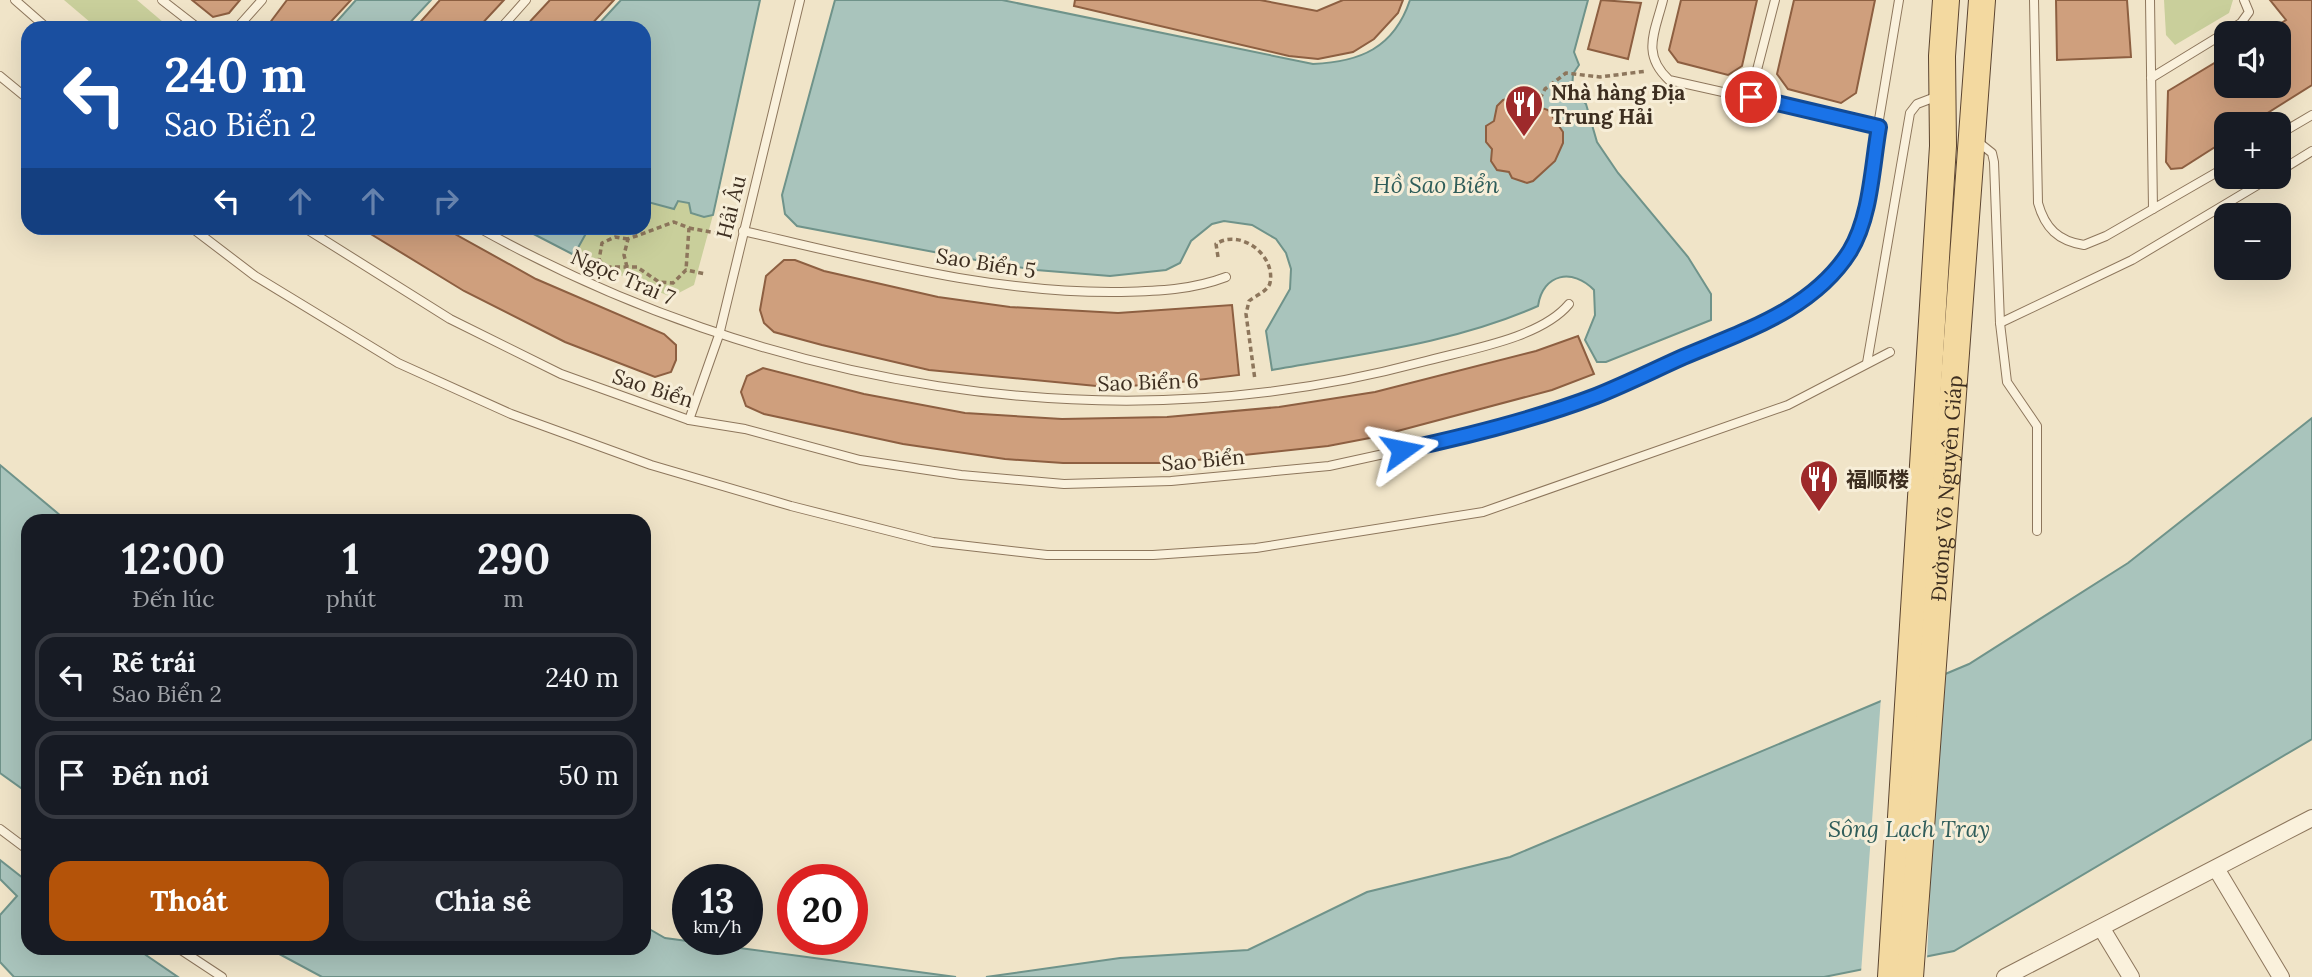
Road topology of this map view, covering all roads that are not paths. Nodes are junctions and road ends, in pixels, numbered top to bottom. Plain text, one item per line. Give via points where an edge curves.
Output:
1 (15, 0) edge
2 (162, 0) edge
3 (262, 0) edge
4 (526, 0) edge
5 (800, 0) edge
6 (1663, 0) edge
7 (1775, 0) edge
8 (1899, 0) edge
9 (1946, 0) edge
10 (1982, 0) edge
11 (2034, 0) edge
12 (2150, 0) edge
13 (2244, 0) edge
14 (39, 21) edge
15 (189, 21) edge
16 (243, 21) edge
17 (506, 21) edge
18 (0, 76) edge
19 (2151, 78) junction
20 (21, 93) edge
21 (1944, 95) junction
22 (1751, 97) junction
23 (2312, 115) edge
24 (1879, 127) junction
25 (2291, 127) edge
26 (1971, 144) junction
27 (2312, 151) edge
28 (2291, 164) edge
29 (2214, 174) edge
30 (2251, 189) edge
31 (2153, 209) junction
32 (743, 231) junction
33 (201, 235) edge
34 (316, 235) edge
35 (493, 235) edge
36 (1226, 277) dead end
37 (1569, 304) dead end
38 (2000, 323) junction
39 (719, 335) junction
40 (1890, 352) dead end
41 (1867, 363) junction
42 (688, 420) junction
43 (2037, 531) dead end
44 (2312, 818) edge
45 (0, 829) edge
46 (21, 844) edge
47 (2217, 870) junction
48 (2102, 929) junction
49 (189, 955) edge
50 (222, 977) edge
51 (1891, 977) edge
52 (1910, 977) edge
53 (2005, 977) edge
54 (2131, 977) edge
55 (2281, 977) edge

1 - 14 lane
2 - 15 lane
3 - 16 lane
4 - 17 lane
5 - 32 lane, Hải Âu
6 - 22 lane via 1651,48 1655,67 1669,79
7 - 22 lane
8 - 24 lane, Sao Biển
9 - 21 main road, Đường Võ Nguyên Giáp
10 - 26 main road, Đường Võ Nguyên Giáp
11 - 31 lane via 2038,203 2043,222 2055,235 2084,245
12 - 19 lane
13 - 19 lane via 2249,12 2241,23
18 - 20 lane
19 - 31 lane
21 - 41 lane via 1927,98 1910,113
21 - 51 main road, Đường Võ Nguyên Giáp
22 - 24 lane
23 - 25 lane
24 - 42 lane, Sao Biển via 1866,203 1852,248 1808,296 1730,340 1596,396 1475,435 1329,466 1171,481 1064,484 860,460 745,429
26 - 38 lane via 1984,144 1994,162
26 - 52 main road, Đường Võ Nguyên Giáp
27 - 28 lane
29 - 31 lane
30 - 38 lane via 2132,260
32 - 36 lane, Sao Biển 5 via 943,276 1050,290 1172,290
32 - 39 lane, Hải Âu
33 - 41 lane via 255,276 398,363 511,414 651,466 790,506 933,542 1047,555 1153,555 1256,548 1483,512 1788,405
34 - 42 lane, Sao Biển via 402,292 471,330 561,374
35 - 39 lane, Ngọc Trai 7 via 621,297
37 - 39 lane, Sao Biển 6 via 1543,325 1390,370 1288,389 1111,402 983,394 889,379
38 - 43 lane via 2007,382 2037,426
39 - 42 lane, Hải Âu
40 - 41 lane
44 - 47 street
45 - 46 lane
47 - 48 street
47 - 55 street
48 - 53 street
48 - 54 street
49 - 50 lane

